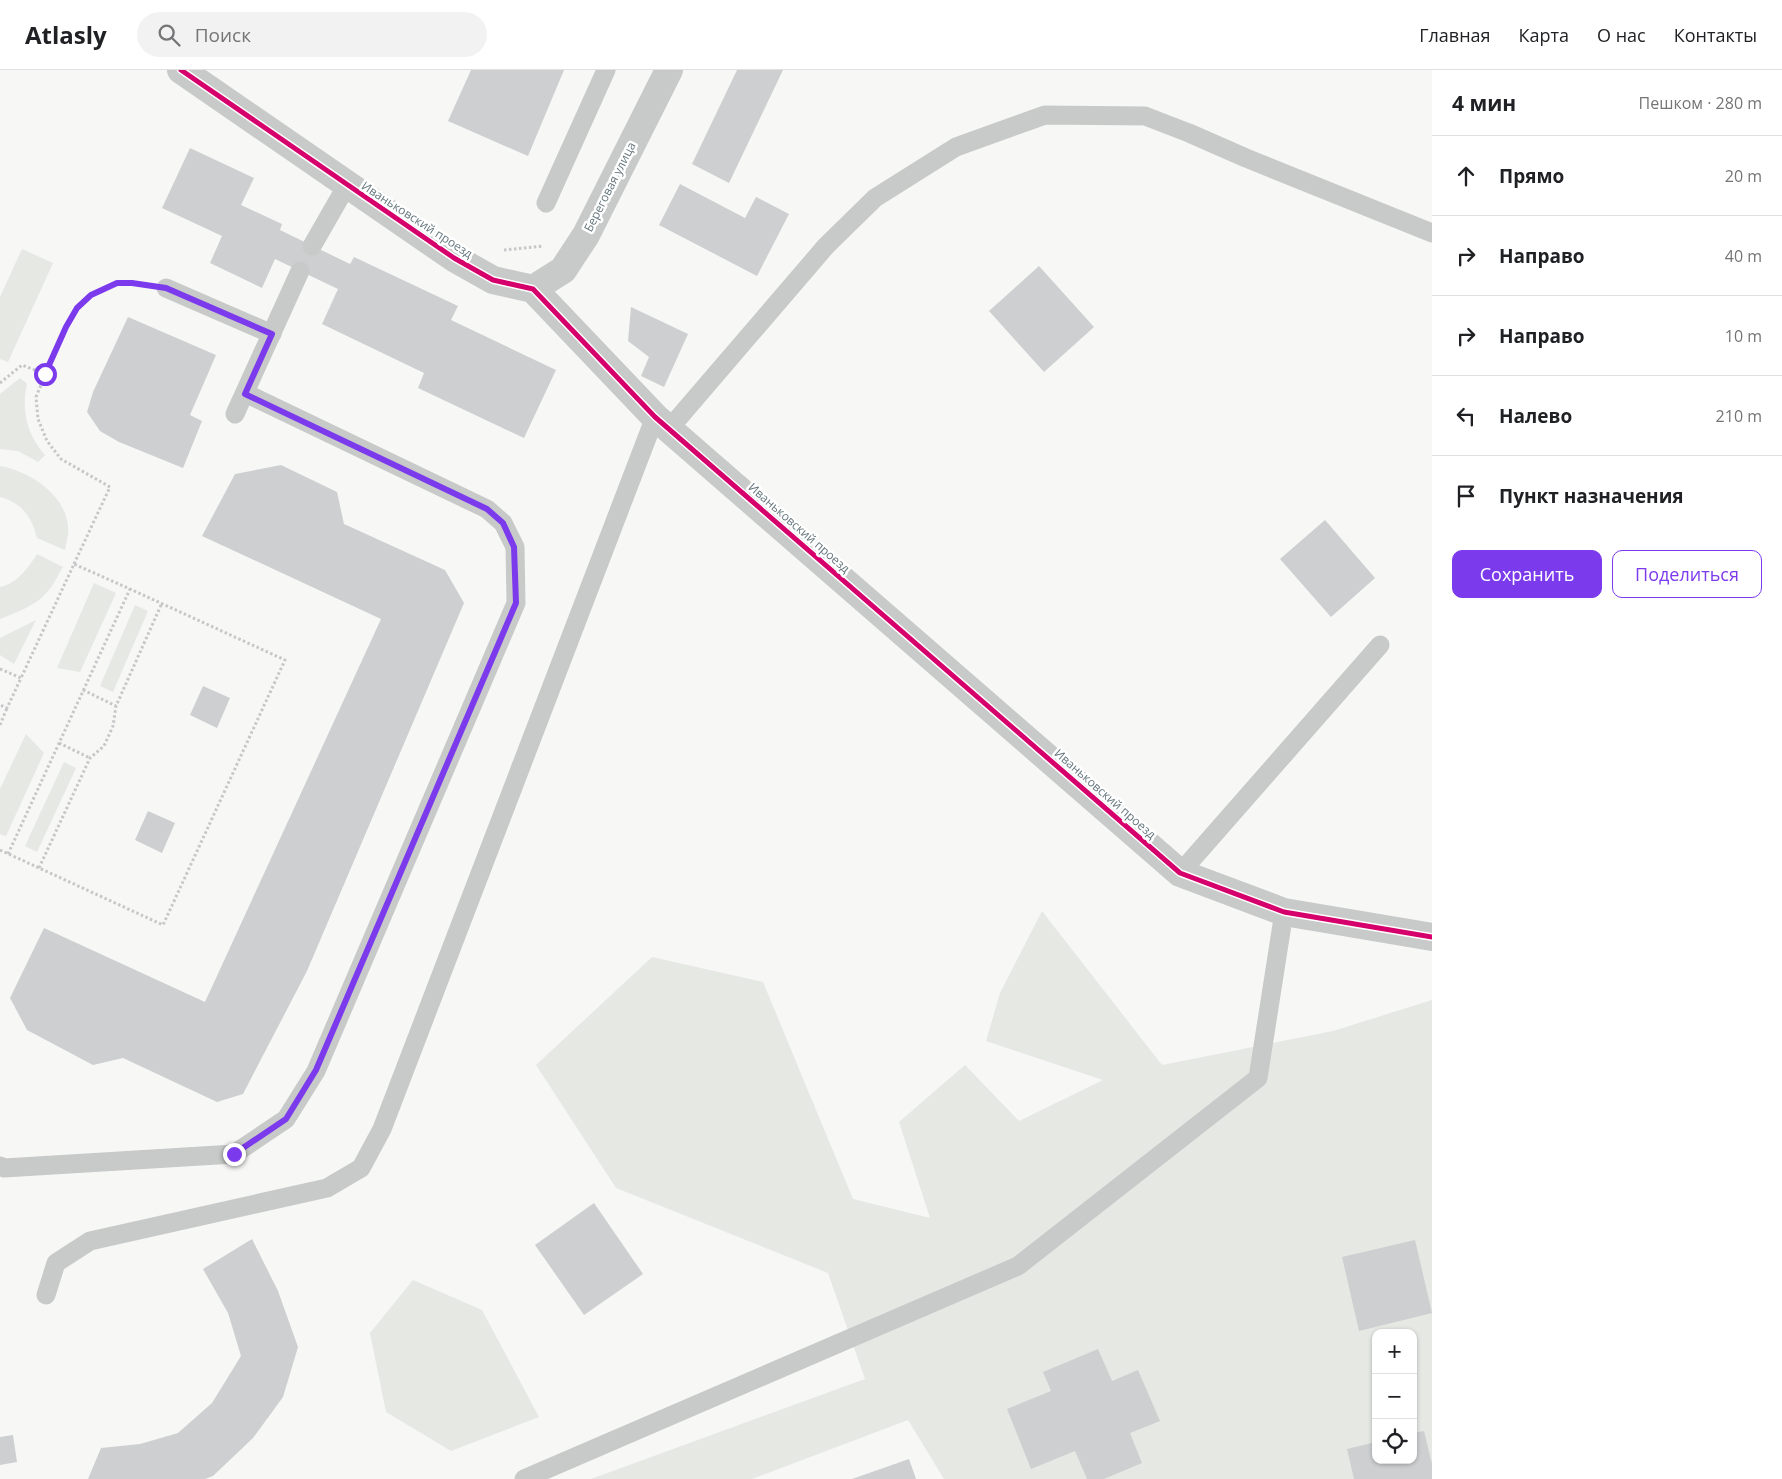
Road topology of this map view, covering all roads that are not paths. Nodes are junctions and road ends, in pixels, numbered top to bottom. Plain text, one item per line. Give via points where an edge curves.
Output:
1 (181, 70) edge
2 (606, 70) edge
3 (669, 70) edge
4 (347, 185) junction
5 (546, 203) dead end
6 (1432, 233) edge
7 (312, 246) dead end
8 (300, 270) dead end
9 (166, 288) road end
10 (533, 289) junction
11 (272, 334) junction
12 (245, 394) junction
13 (235, 414) dead end
14 (662, 423) junction
15 (1380, 645) dead end
16 (1180, 872) junction
17 (1284, 912) junction
18 (1432, 937) edge
19 (0, 1166) edge
20 (46, 1296) dead end
21 (524, 1479) edge

1 - 4 street, Иваньковский проезд
2 - 5 lane
3 - 10 street, Береговая улица via 586,235 563,270
4 - 7 lane
4 - 10 street, Иваньковский проезд via 454,258 493,280
6 - 14 lane via 1145,116 1045,114 956,147 875,198 826,246
8 - 11 lane
9 - 11 lane
10 - 14 street, Иваньковский проезд
11 - 12 lane
12 - 13 lane
12 - 19 lane via 487,509 503,523 514,547 516,603 316,1070 286,1119 234,1154
14 - 16 street, Иваньковский проезд
14 - 20 lane via 382,1129 361,1168 327,1188 90,1241 56,1263
15 - 16 lane
16 - 17 street, Иваньковский проезд
17 - 18 street, Иваньковский проезд
17 - 21 lane via 1258,1078 1018,1266

